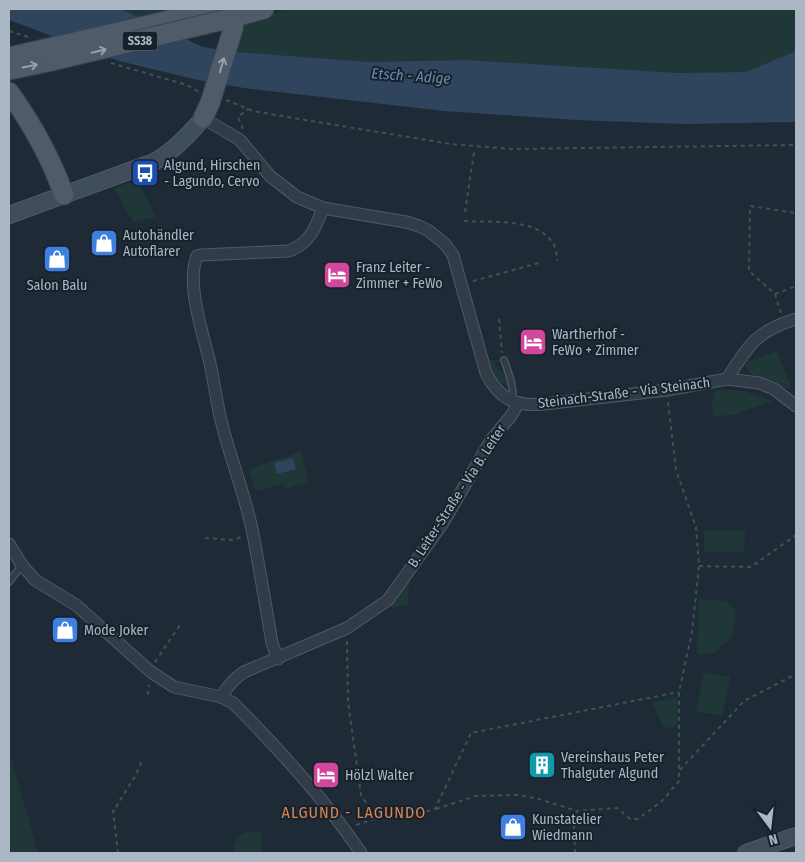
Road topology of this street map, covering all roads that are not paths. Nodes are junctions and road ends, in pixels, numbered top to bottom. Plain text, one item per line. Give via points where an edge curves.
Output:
1 (264, 9) edge
2 (229, 18) edge
3 (41, 50) junction
4 (9, 57) edge
5 (9, 70) edge
6 (9, 92) edge
7 (209, 103) junction
8 (9, 113) edge
9 (30, 122) junction
10 (64, 195) junction
11 (323, 208) junction
12 (9, 215) edge
13 (796, 319) edge
14 (503, 359) road end
15 (727, 379) junction
16 (515, 403) junction
17 (796, 406) edge
18 (9, 544) edge
19 (22, 565) junction
20 (9, 582) edge
21 (278, 659) junction
22 (221, 697) junction
23 (796, 836) edge
24 (362, 853) edge
25 (746, 853) edge

1 - 2 main road, SS38
3 -> 2 main road, SS38, bridge
2 - 3 main road, SS38, bridge via 192,15
7 -> 2 main road, bridge
3 - 4 main road, SS38
5 -> 3 main road, SS38
6 - 9 main road
7 - 10 main road via 186,138 164,156
7 - 11 street via 270,176 289,193
8 - 9 main road
9 - 10 main road
10 - 12 main road
11 - 16 street via 406,222 438,237 450,250 492,386
11 - 21 street via 315,230 299,247 289,251 201,255 195,261 197,315 222,425 253,532 272,643
13 - 15 street via 755,339
14 - 16 lane via 512,382
15 - 16 street, Steinach-Straße - Via Steinach via 667,390 544,404
15 - 17 street, Steinach-Straße - Via Steinach via 759,383 774,389
16 - 21 street, B. Leiter-Straße - Via B. Leiter via 511,416 491,440 443,522 388,600 347,628
18 - 19 street
19 - 20 lane
19 - 22 street via 35,580 76,605 149,670 174,687
21 - 22 street, B. Leiter-Straße - Via B. Leiter via 236,677
22 - 24 street via 233,703 315,790
23 - 25 main road

